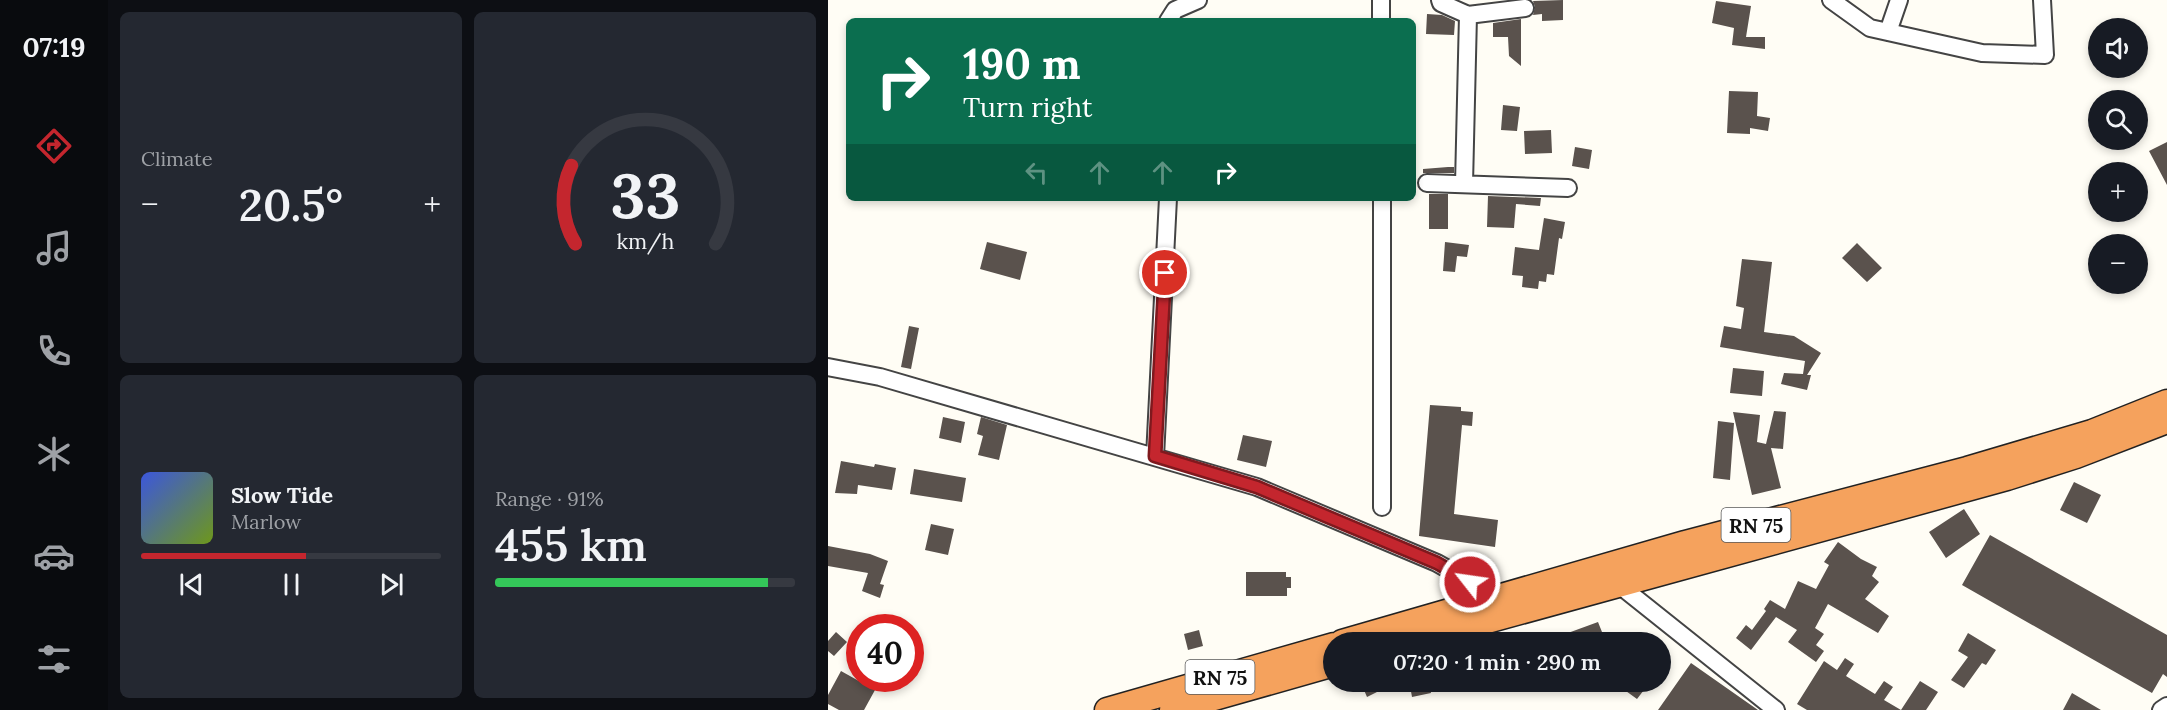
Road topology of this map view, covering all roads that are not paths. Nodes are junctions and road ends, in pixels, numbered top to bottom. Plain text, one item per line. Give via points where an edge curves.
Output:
1 (1198, 0) edge
2 (1381, 0) edge
3 (1440, 0) edge
4 (1899, 0) edge
5 (2042, 0) edge
6 (1837, 1) edge
7 (1525, 8) dead end
8 (1468, 15) junction
9 (1170, 18) edge
10 (1381, 18) edge
11 (1888, 32) junction
12 (1427, 183) dead end
13 (1464, 184) junction
14 (1568, 188) dead end
15 (1168, 201) edge
16 (1382, 201) edge
17 (828, 367) edge
18 (2167, 402) edge
19 (2167, 422) edge
20 (1155, 456) junction
21 (1382, 507) dead end
22 (1618, 584) junction
23 (1501, 606) junction
24 (1386, 632) edge
25 (1436, 632) edge
26 (1323, 648) edge
27 (1323, 667) edge
28 (2167, 706) edge
29 (1107, 710) edge
30 (1172, 710) edge
31 (1776, 710) edge
32 (2161, 710) edge

1 - 9 street via 1175,10
2 - 10 street
3 - 8 street
4 - 11 street
5 - 11 street via 2045,55 1982,53
6 - 11 street via 1870,28
7 - 8 street
8 - 13 street
12 - 13 street
13 - 14 street
15 - 20 street
16 - 21 street
17 - 20 street via 880,377
18 - 23 highway, RN 75 via 2092,432 1693,541
19 - 22 highway, RN 75 via 2007,478
20 - 23 street via 1257,487 1437,563
22 - 23 highway, RN 75
22 - 31 street
23 - 24 highway, RN 75
23 - 25 highway, RN 75
26 - 29 highway, RN 75
27 - 30 highway, RN 75
28 - 32 street

